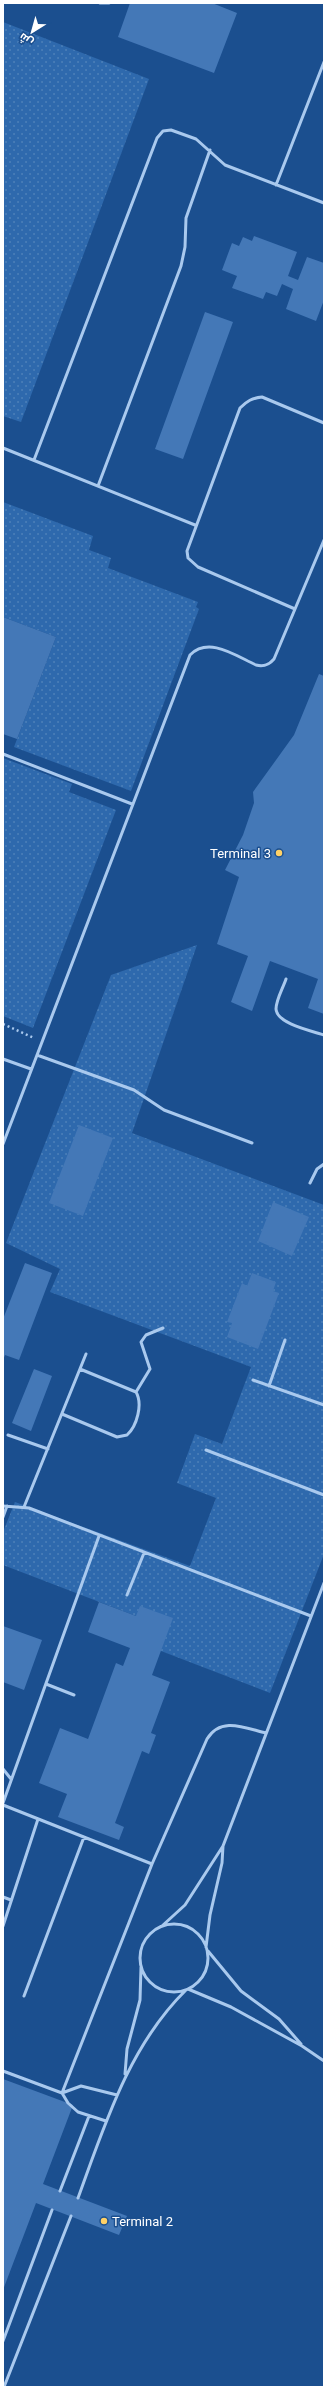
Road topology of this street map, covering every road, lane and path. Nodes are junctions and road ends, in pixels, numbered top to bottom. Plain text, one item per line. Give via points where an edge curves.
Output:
1 (100, 3) edge
2 (109, 3) edge
3 (324, 62) edge
4 (210, 150) junction
5 (276, 185) junction
6 (324, 203) edge
7 (324, 423) edge
8 (3, 448) edge
9 (34, 460) junction
10 (98, 486) junction
11 (195, 525) junction
12 (324, 540) edge
13 (295, 609) junction
14 (3, 754) edge
15 (132, 804) junction
16 (286, 979) dead end
17 (3, 1024) edge
18 (324, 1035) edge
19 (42, 1042) junction
20 (37, 1056) junction
21 (3, 1059) edge
22 (31, 1069) junction
23 (252, 1143) dead end
24 (3, 1144) edge
25 (324, 1164) edge
26 (310, 1183) dead end
27 (163, 1328) dead end
28 (285, 1340) dead end
29 (86, 1354) dead end
30 (80, 1369) junction
31 (253, 1380) dead end
32 (269, 1386) junction
33 (136, 1392) junction
34 (324, 1405) edge
35 (62, 1414) junction
36 (8, 1435) dead end
37 (48, 1450) junction
38 (206, 1450) dead end
39 (324, 1495) edge
40 (3, 1506) edge
41 (7, 1506) junction
42 (24, 1507) junction
43 (3, 1517) edge
44 (98, 1536) junction
45 (144, 1553) junction
46 (324, 1583) edge
47 (127, 1595) dead end
48 (311, 1616) junction
49 (46, 1684) junction
50 (74, 1695) dead end
51 (266, 1733) junction
52 (3, 1769) edge
53 (11, 1779) junction
54 (3, 1804) edge
55 (38, 1819) junction
56 (84, 1837) junction
57 (223, 1846) junction
58 (152, 1864) junction
59 (3, 1896) edge
60 (12, 1900) junction
61 (3, 1926) edge
62 (162, 1926) junction
63 (206, 1947) junction
64 (208, 1951) junction
65 (141, 1965) junction
66 (187, 1989) junction
67 (24, 1996) dead end
68 (302, 2046) junction
69 (324, 2061) edge
70 (3, 2071) edge
71 (125, 2074) junction
72 (62, 2093) junction
73 (117, 2095) junction
74 (89, 2116) junction
75 (106, 2121) junction
76 (60, 2191) dead end
77 (78, 2198) dead end
78 (52, 2210) dead end
79 (71, 2216) dead end
80 (3, 2341) edge
81 (4, 2387) edge

1 - 2 lane
3 - 5 lane
4 - 5 lane via 225,165
4 - 9 lane via 196,139 171,130 163,131 157,138
4 - 10 lane via 186,218 185,247 181,266
5 - 6 lane
7 - 11 lane via 262,397 246,402 240,408
8 - 9 lane
9 - 10 lane
10 - 11 lane
11 - 13 lane via 187,551 193,563
12 - 13 lane
13 - 15 lane via 274,659 266,666 256,665 211,646 196,650 190,655
14 - 15 lane
15 - 19 lane
16 - 18 lane via 277,1005 278,1014 284,1021
17 - 19 path
19 - 20 lane
20 - 22 lane
20 - 23 lane via 134,1090 164,1110
21 - 22 lane
22 - 24 lane
25 - 26 lane via 317,1169
27 - 33 lane via 146,1335 141,1342 150,1369
28 - 32 lane
29 - 30 lane
30 - 33 lane
30 - 35 lane
31 - 32 lane
32 - 34 lane
33 - 35 lane via 140,1406 130,1432 122,1437
35 - 37 lane
36 - 37 lane
37 - 42 lane
38 - 39 lane
40 - 41 lane
41 - 42 lane
41 - 43 lane
42 - 44 lane
44 - 45 lane
44 - 49 lane
45 - 47 lane
45 - 48 lane
46 - 48 lane
48 - 51 lane
49 - 50 lane
49 - 53 lane
51 - 57 lane
51 - 58 lane via 227,1725 212,1732
52 - 53 lane
53 - 54 lane
54 - 55 lane
55 - 56 lane
55 - 60 lane
56 - 58 lane
56 - 67 lane
57 - 62 lane via 185,1904
57 - 63 lane
58 - 72 lane
59 - 60 lane
60 - 61 lane
62 - 63 lane via 180,1924 188,1927 199,1935
62 - 65 lane via 147,1938 140,1955
63 - 64 lane
64 - 66 lane via 206,1970 202,1978
64 - 68 lane via 241,1991 279,2020
65 - 66 lane via 154,1985 170,1991
65 - 71 lane via 140,2000 127,2049
66 - 68 lane via 231,2007
66 - 71 lane via 164,2012
68 - 69 lane
70 - 72 lane
71 - 73 lane
72 - 73 lane via 81,2086
72 - 74 lane via 72,2107
73 - 75 lane
74 - 75 lane
74 - 76 lane
75 - 77 lane
78 - 80 lane
79 - 81 lane

